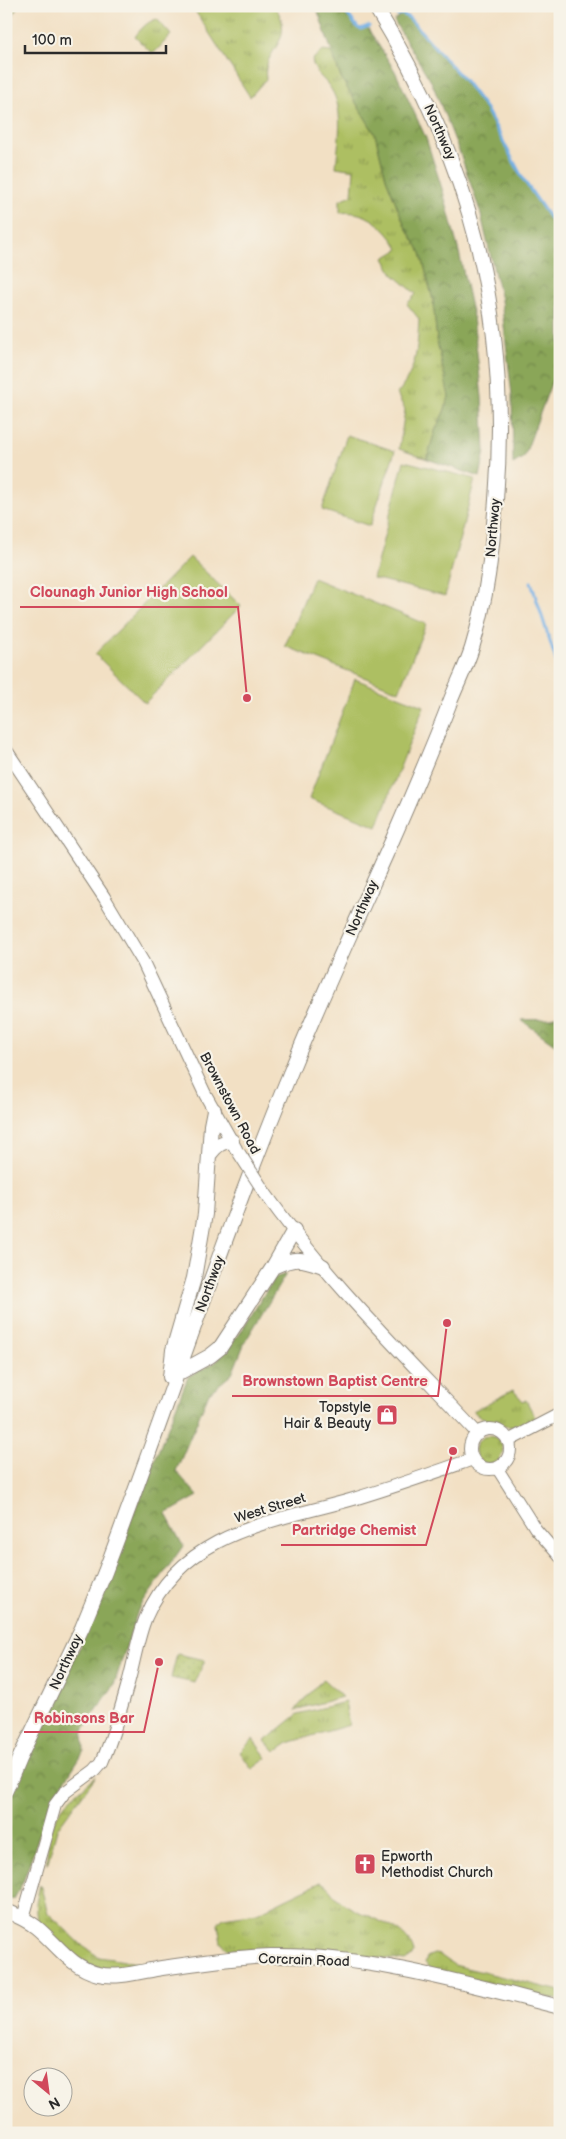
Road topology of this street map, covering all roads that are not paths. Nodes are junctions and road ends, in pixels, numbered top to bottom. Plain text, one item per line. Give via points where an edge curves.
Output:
1 (375, 6) edge
2 (6, 750) edge
3 (214, 1110) junction
4 (236, 1147) junction
5 (210, 1154) junction
6 (294, 1230) junction
7 (323, 1266) junction
8 (273, 1267) junction
9 (177, 1374) junction
10 (168, 1398) junction
11 (560, 1414) edge
12 (478, 1434) junction
13 (508, 1441) junction
14 (472, 1459) junction
15 (497, 1468) junction
16 (560, 1557) edge
17 (6, 1790) edge
18 (6, 1911) edge
19 (23, 1918) junction
20 (560, 2007) edge

1 - 9 main road, Northway via 413,72 439,127 462,185 484,270 495,342 499,429 486,596 471,652 418,785 262,1142
2 - 3 main road, Brownstown Road via 104,897 143,962
3 - 4 main road, Brownstown Road
3 - 5 main road via 210,1125
4 - 5 main road via 224,1142
4 - 6 main road, Brownstown Road, bridge via 265,1193
5 - 10 main road via 205,1214 194,1278 173,1350
6 - 7 main road, Brownstown Road
6 - 8 main road
7 - 8 main road via 302,1259 288,1260
7 - 12 main road, Brownstown Road
8 - 9 main road via 220,1348
9 - 10 main road, Northway
10 - 17 main road, Northway via 82,1628
11 - 13 main road
12 - 13 main road via 494,1430
12 - 14 main road via 470,1448
13 - 15 main road via 507,1460
14 - 15 main road via 480,1467
14 - 19 main road, West Street via 352,1499 258,1524 199,1551 180,1567 146,1617 127,1687 99,1767 55,1805
15 - 16 street via 535,1528
18 - 19 main road, Corcrain Road
19 - 20 main road, Corcrain Road via 62,1954 82,1968 98,1974 118,1975 271,1956 353,1961 447,1979

